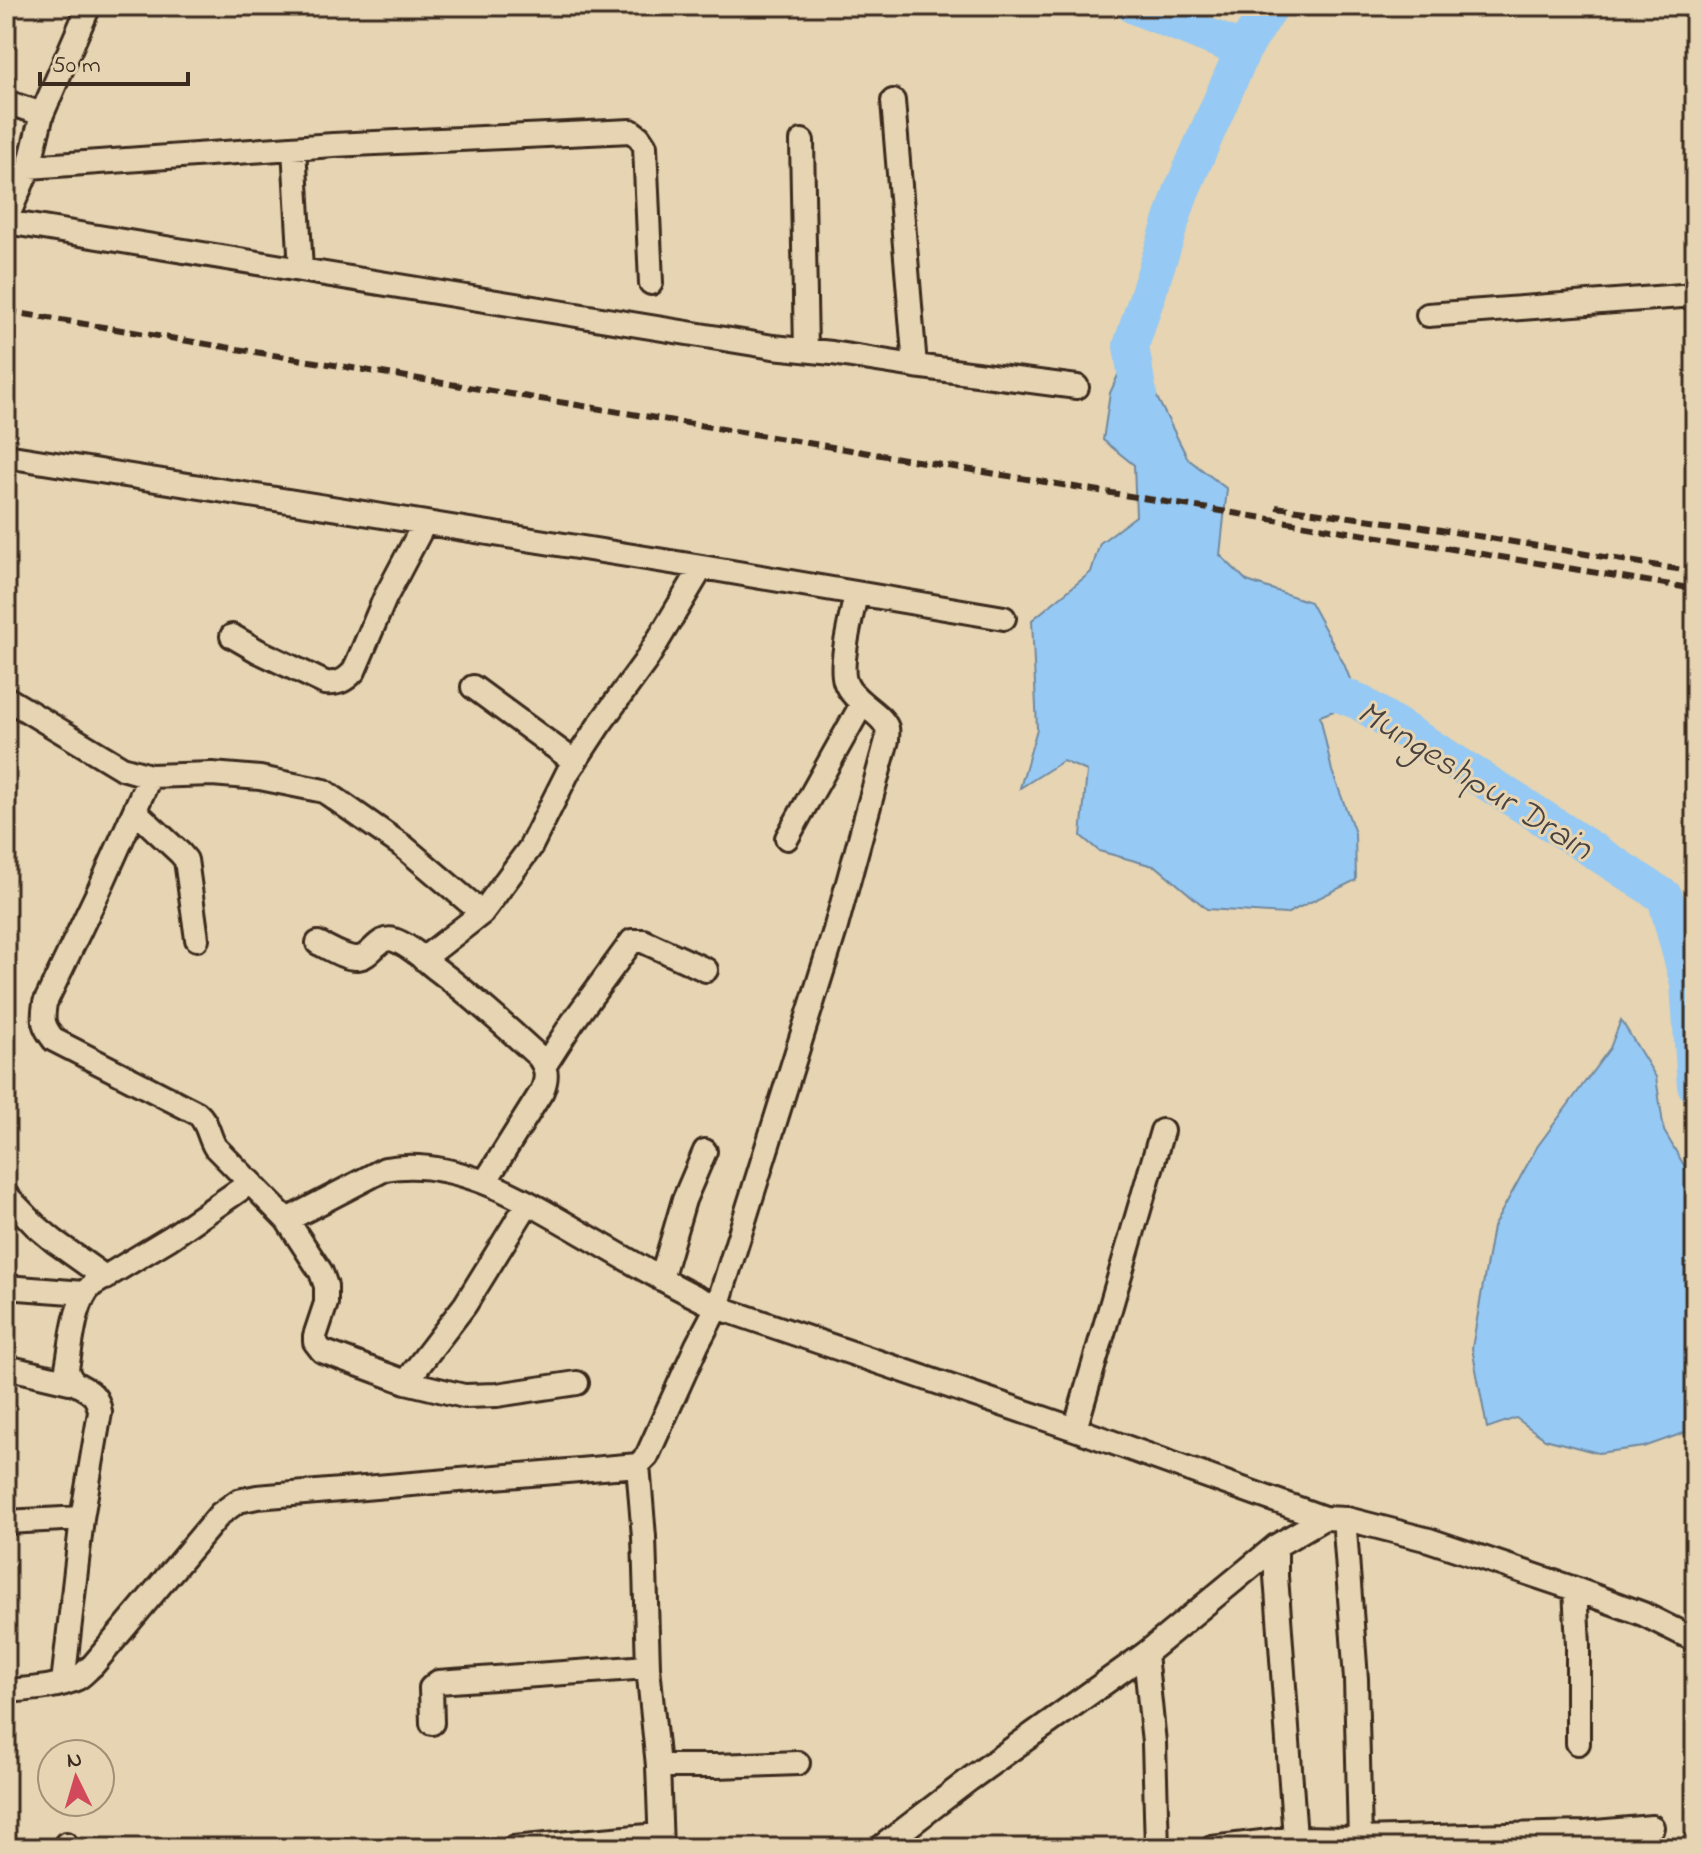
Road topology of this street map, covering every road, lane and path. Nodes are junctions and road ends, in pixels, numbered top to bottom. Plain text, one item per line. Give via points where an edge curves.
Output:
1 (89, 6) edge
2 (893, 101) dead end
3 (6, 102) edge
4 (42, 114) junction
5 (802, 141) dead end
6 (294, 148) junction
7 (29, 167) junction
8 (6, 221) edge
9 (301, 270) junction
10 (651, 283) dead end
11 (1695, 295) edge
12 (1428, 315) dead end
13 (806, 350) junction
14 (915, 366) junction
15 (1077, 387) dead end
16 (6, 456) edge
17 (424, 524) junction
18 (702, 567) junction
19 (856, 594) junction
20 (1004, 618) dead end
21 (232, 636) dead end
22 (473, 687) dead end
23 (6, 698) edge
24 (862, 704) junction
25 (575, 762) junction
26 (150, 776) junction
27 (135, 811) junction
28 (787, 838) dead end
29 (482, 913) junction
30 (197, 939) dead end
31 (318, 943) dead end
32 (423, 959) junction
33 (706, 970) dead end
34 (545, 1065) junction
35 (1162, 1131) dead end
36 (705, 1151) dead end
37 (251, 1182) junction
38 (485, 1182) junction
39 (6, 1195) edge
40 (528, 1203) junction
41 (287, 1220) junction
42 (106, 1278) junction
43 (661, 1279) junction
44 (6, 1287) edge
45 (84, 1293) junction
46 (717, 1307) junction
47 (6, 1367) edge
48 (406, 1382) junction
49 (74, 1383) junction
50 (577, 1383) dead end
51 (1075, 1429) junction
52 (638, 1465) junction
53 (82, 1518) junction
54 (1324, 1518) junction
55 (1347, 1519) junction
56 (6, 1522) edge
57 (1276, 1546) junction
58 (1575, 1589) junction
59 (1695, 1640) edge
60 (1145, 1654) junction
61 (648, 1667) junction
62 (63, 1683) junction
63 (6, 1691) edge
64 (432, 1723) dead end
65 (1578, 1743) dead end
66 (798, 1763) dead end
67 (658, 1766) junction
68 (1652, 1827) dead end
69 (1295, 1838) junction
70 (1360, 1839) junction
71 (660, 1842) edge
72 (513, 1848) edge
73 (880, 1848) edge
74 (1157, 1848) edge
75 (1212, 1848) edge

1 - 4 street
2 - 14 street
3 - 4 street
4 - 7 street
5 - 13 street
6 - 7 street
6 - 9 street
6 - 10 street via 631,131 645,146
7 - 8 street
8 - 9 street
9 - 13 street
11 - 12 street
13 - 14 street
14 - 15 street
16 - 17 street
17 - 18 street
17 - 21 street via 347,679 325,683
18 - 19 street
18 - 25 street via 645,662
19 - 20 street
19 - 24 street via 843,667 845,684
22 - 25 street
23 - 26 street via 122,768
24 - 28 street
24 - 46 street via 887,727 887,740 835,930
25 - 29 street via 530,848
26 - 27 street
26 - 29 street via 260,778 324,791 404,847
27 - 30 street via 186,860
27 - 37 street via 45,1003 45,1027 54,1040 205,1119 215,1147
29 - 32 street
31 - 32 street via 362,958 387,939 395,940
32 - 34 street via 477,1000
33 - 34 street via 643,941 632,941
34 - 38 street via 542,1091
35 - 51 street
36 - 43 street
37 - 41 street
37 - 42 street
38 - 40 street
38 - 41 street via 437,1169 385,1169
39 - 42 street via 45,1233
40 - 43 street
40 - 48 street via 465,1305
41 - 48 street via 326,1286 315,1336 318,1347
42 - 45 street
43 - 46 street
44 - 45 street
45 - 49 street via 67,1368
46 - 51 street
46 - 52 street via 647,1456
47 - 49 street
48 - 50 street via 464,1396
49 - 53 street via 90,1390 100,1412
51 - 54 street
52 - 61 street
52 - 62 street via 238,1501 220,1514 93,1665
53 - 56 street
53 - 62 street
54 - 55 street
54 - 57 street
55 - 58 street
55 - 70 street
57 - 60 street
57 - 69 street
58 - 59 street
58 - 65 street
60 - 73 street
60 - 74 street
61 - 64 street via 438,1682 431,1688
61 - 67 street
62 - 63 street
66 - 67 street
67 - 71 street
68 - 70 street
69 - 70 street
69 - 75 street
71 - 72 street

